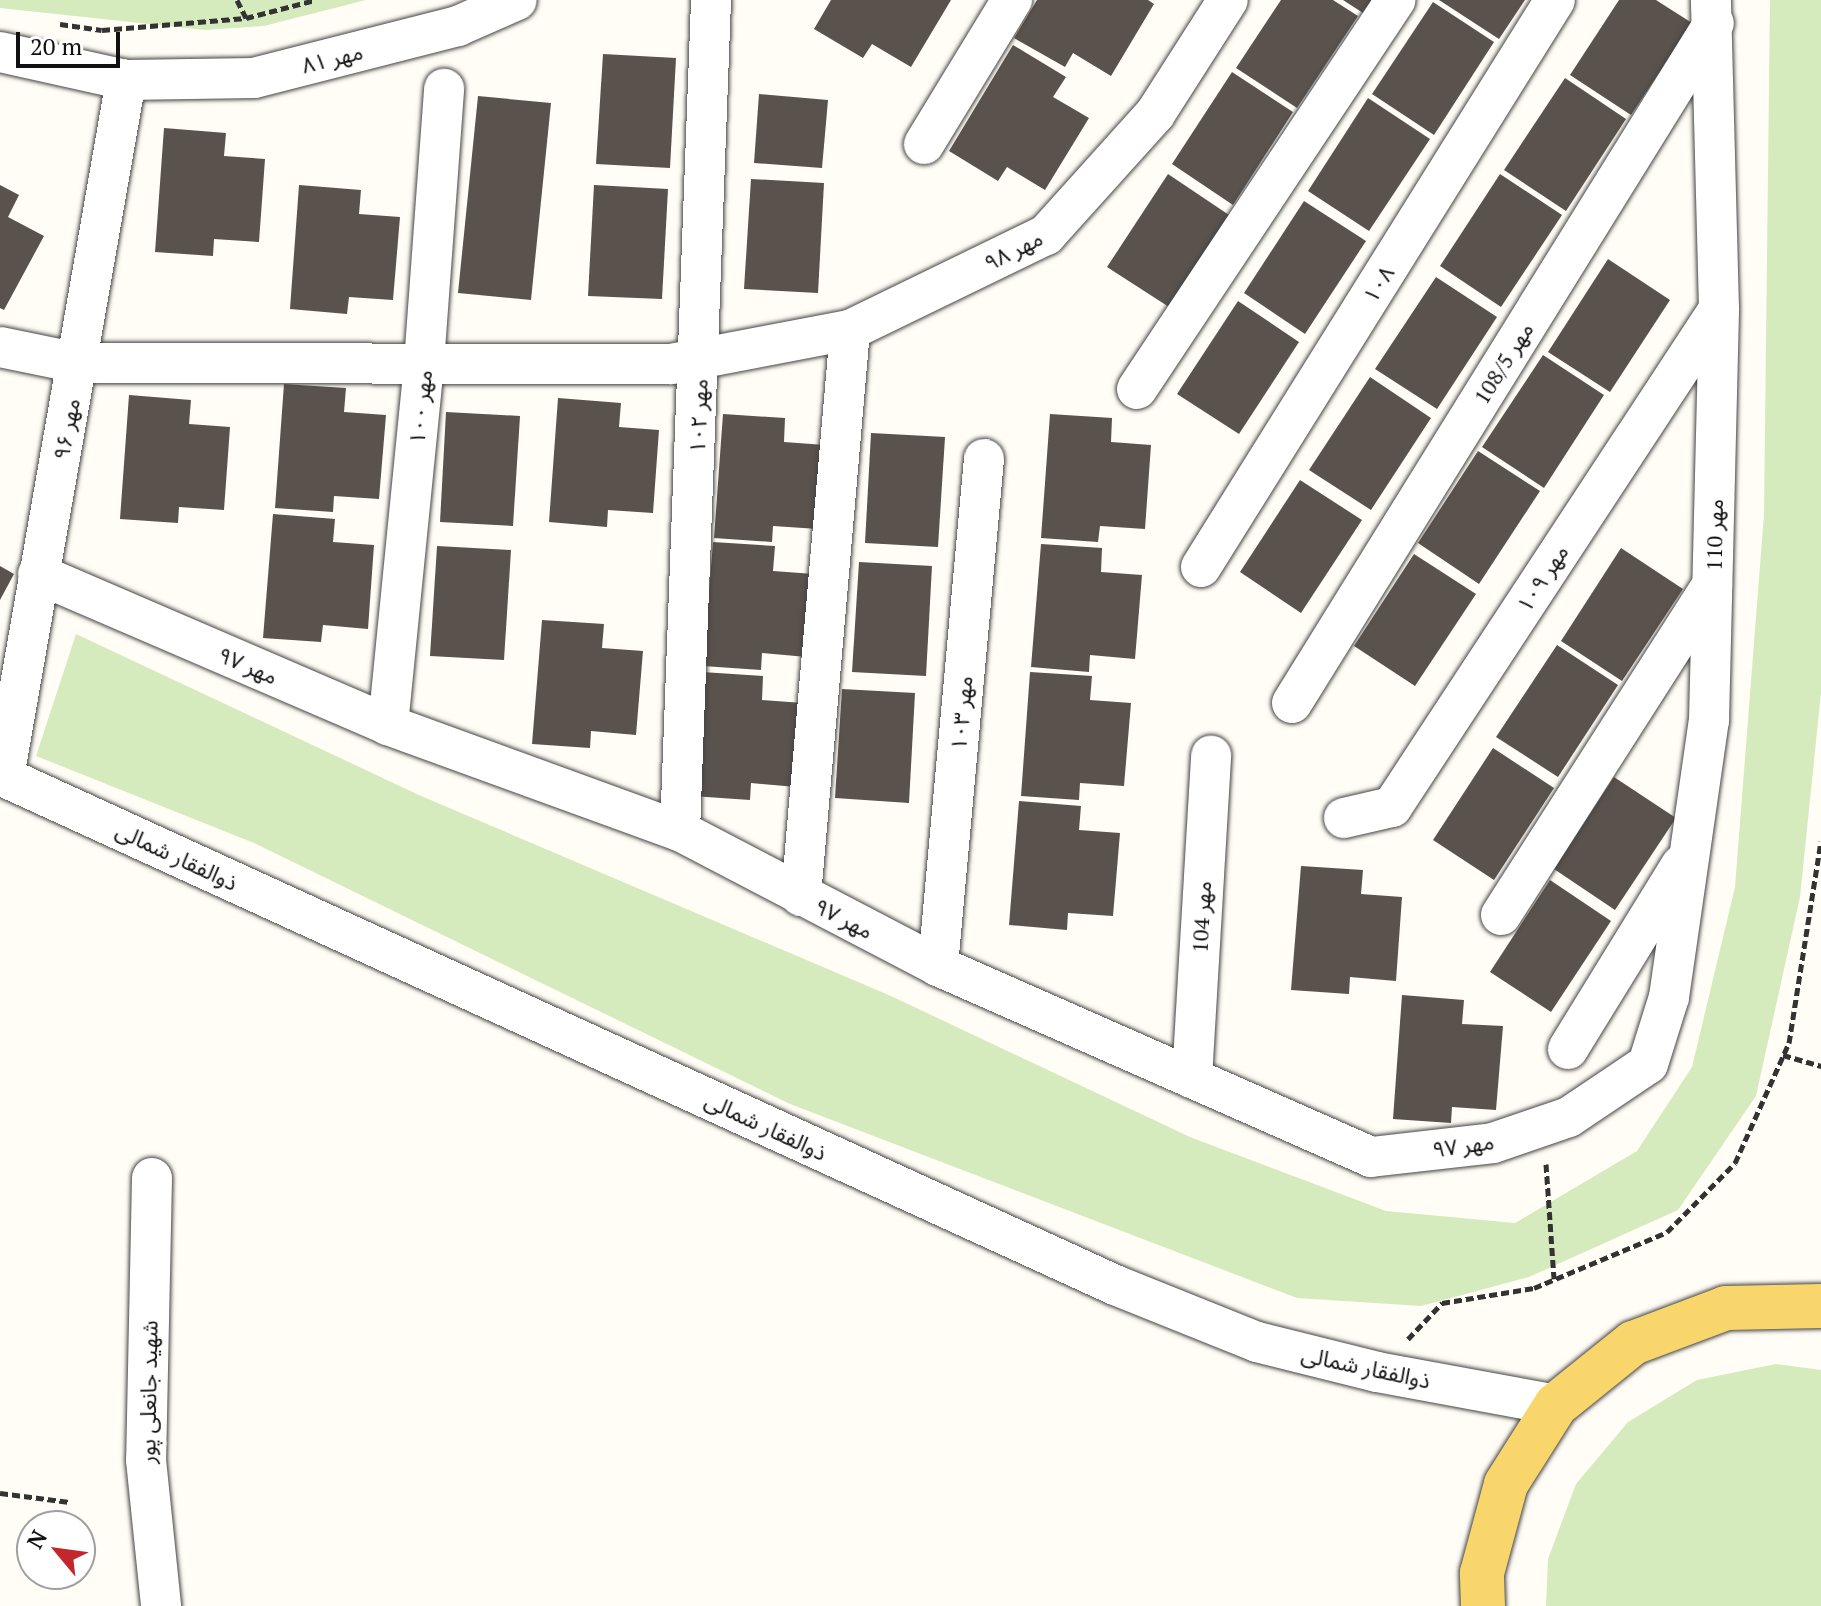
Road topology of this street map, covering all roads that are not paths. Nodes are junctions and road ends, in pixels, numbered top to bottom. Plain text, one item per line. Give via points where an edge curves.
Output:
1 (517, 0) edge
2 (711, 0) edge
3 (1012, 0) edge
4 (1228, 0) edge
5 (1395, 0) edge
6 (1555, 0) edge
7 (1713, 11) edge
8 (0, 52) edge
9 (126, 80) junction
10 (444, 89) dead end
11 (924, 144) dead end
12 (1719, 309) junction
13 (850, 330) junction
14 (0, 347) edge
15 (700, 360) junction
16 (78, 363) junction
17 (424, 363) junction
18 (1137, 389) dead end
19 (984, 459) dead end
20 (1201, 567) dead end
21 (38, 574) junction
22 (1712, 585) junction
23 (1292, 703) dead end
24 (388, 725) junction
25 (1211, 756) dead end
26 (2, 776) edge
27 (1344, 818) dead end
28 (680, 831) junction
29 (1690, 850) junction
30 (801, 896) junction
31 (1501, 915) dead end
32 (938, 966) junction
33 (1568, 1049) dead end
34 (1648, 1064) joint
35 (1192, 1078) junction
36 (152, 1178) dead end
37 (1821, 1306) edge
38 (1556, 1405) junction
39 (161, 1606) edge
40 (1483, 1606) edge

1 - 9 street, مهر ۸۱ via 458,26 254,78
2 - 15 street, مهر ۱۰۲
3 - 11 street
4 - 13 street, مهر ۹۸ via 1155,114 1046,235
5 - 18 street
6 - 20 street, ۱۰۸
7 - 12 street, مهر 110
7 - 23 street, مهر 108/5
8 - 9 street, مهر ۸۱
9 - 16 street, مهر ۹۶
10 - 17 street, مهر ۱۰۰
12 - 22 street, مهر 110
12 - 27 street, مهر ۱۰۹ via 1392,807
13 - 15 street, مهر ۹۸
13 - 30 street
14 - 16 street, مهر ۹۸
15 - 17 street, مهر ۹۸
15 - 28 street, مهر ۱۰۲
16 - 17 street, مهر ۹۸
16 - 21 street, مهر ۹۶
17 - 24 street, مهر ۱۰۰
19 - 32 street, مهر ۱۰۳
21 - 24 street, مهر ۹۷
21 - 26 street, مهر ۹۶
22 - 29 street, مهر 110 via 1709,721
22 - 31 street
24 - 28 street, مهر ۹۷
25 - 35 street, مهر 104
26 - 38 street, ذوالفقار شمالی via 1115,1285 1257,1342 1377,1372
28 - 30 street, مهر ۹۷
29 - 33 street
29 - 34 street, مهر 110 via 1669,997
30 - 32 street, مهر ۹۷
32 - 35 street, مهر ۹۷
34 - 35 street, مهر ۹۷ via 1569,1117 1493,1143 1371,1157
36 - 39 street, شهید جانعلی پور via 146,1460
37 - 38 main road via 1726,1308 1633,1343
38 - 40 main road via 1506,1484 1482,1573

